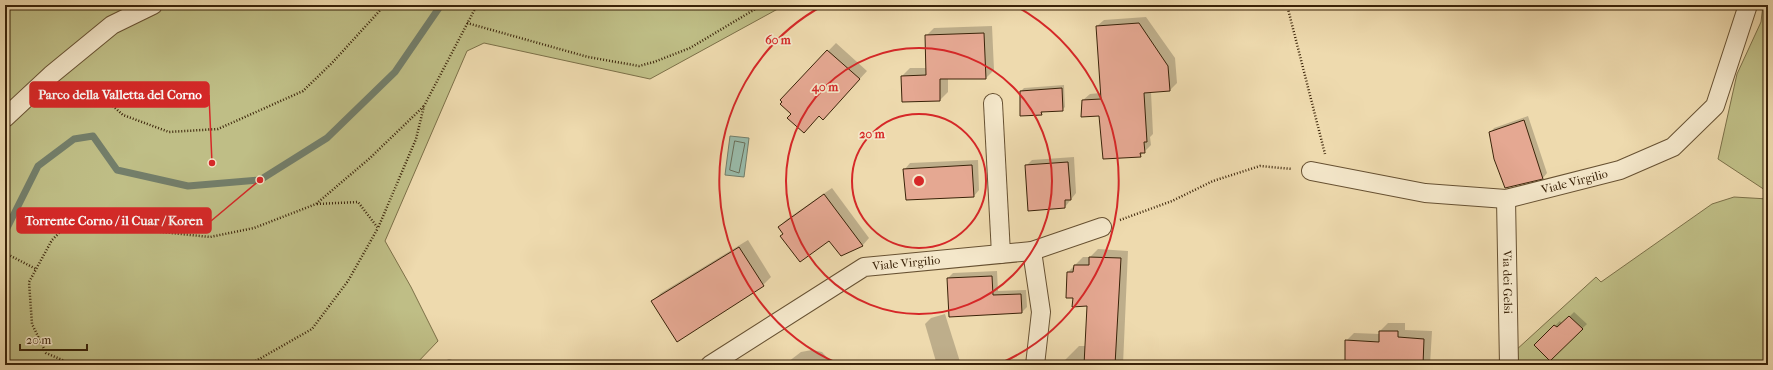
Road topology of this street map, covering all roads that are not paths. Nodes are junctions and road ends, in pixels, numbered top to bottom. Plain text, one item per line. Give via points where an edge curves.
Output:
1 (153, 5) edge
2 (1748, 5) edge
3 (993, 103) dead end
4 (5, 118) edge
5 (1311, 171) road end
6 (1506, 200) junction
7 (1102, 227) road end
8 (1032, 252) junction
9 (1001, 254) junction
10 (710, 365) edge
11 (1035, 365) edge
12 (1509, 365) edge

1 - 4 street via 112,25 51,75
2 - 6 street, Viale Virgilio via 1715,106 1673,147 1620,170
3 - 9 street
5 - 6 street, Viale Virgilio via 1425,193
6 - 12 street, Via dei Gelsi
7 - 8 street, Viale Virgilio
8 - 9 street, Viale Virgilio
8 - 11 street via 1041,312
9 - 10 street, Viale Virgilio via 864,268

